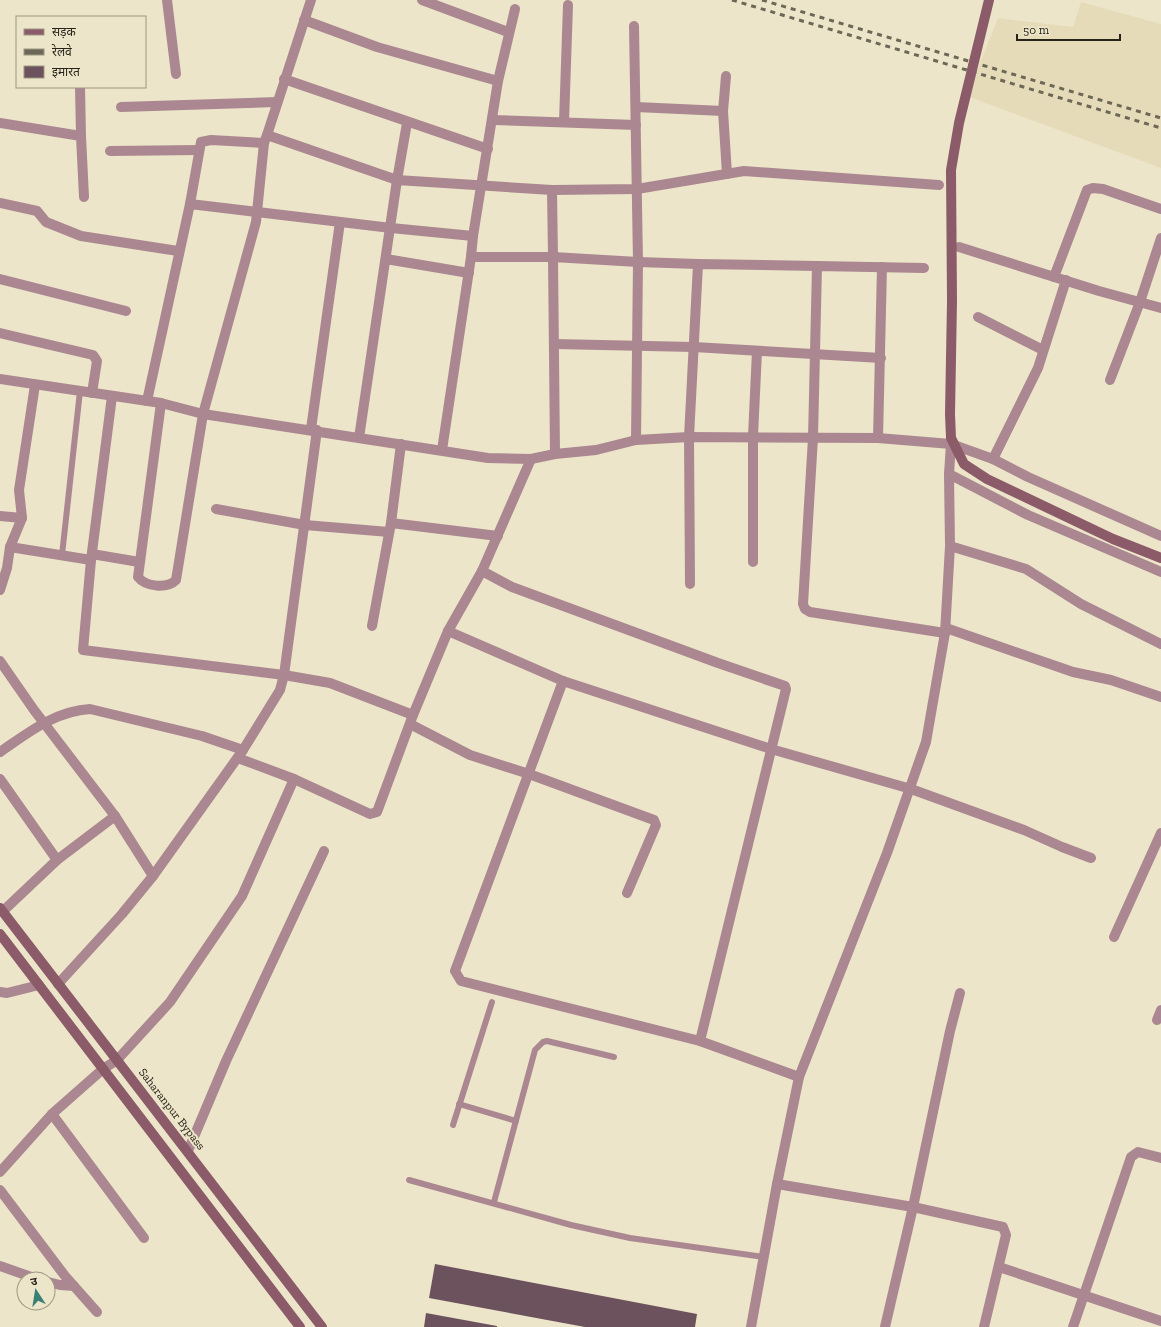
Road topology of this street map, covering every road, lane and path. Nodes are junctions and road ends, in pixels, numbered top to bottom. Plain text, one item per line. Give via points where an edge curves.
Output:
1 (167, 0) edge
2 (311, 0) edge
3 (422, 0) edge
4 (989, 0) edge
5 (568, 5) dead end
6 (514, 9) dead end
7 (304, 20) junction
8 (634, 26) dead end
9 (508, 32) junction
10 (176, 74) dead end
11 (726, 76) dead end
12 (284, 79) junction
13 (498, 81) junction
14 (80, 88) edge
15 (277, 102) junction
16 (121, 107) dead end
17 (636, 107) junction
18 (723, 111) junction
19 (493, 120) junction
20 (564, 122) junction
21 (0, 123) edge
22 (407, 123) junction
23 (636, 125) junction
24 (81, 136) junction
25 (265, 139) junction
26 (488, 149) junction
27 (199, 150) junction
28 (110, 151) dead end
29 (727, 174) junction
30 (397, 180) junction
31 (481, 185) junction
32 (939, 185) dead end
33 (637, 189) junction
34 (552, 190) junction
35 (84, 197) dead end
36 (0, 202) edge
37 (190, 204) junction
38 (1161, 209) edge
39 (258, 212) junction
40 (340, 222) junction
41 (391, 228) junction
42 (473, 236) junction
43 (1161, 238) edge
44 (959, 247) dead end
45 (178, 251) junction
46 (471, 257) junction
47 (553, 257) junction
48 (386, 259) junction
49 (638, 262) junction
50 (698, 264) junction
51 (817, 266) junction
52 (882, 266) junction
53 (924, 268) dead end
54 (469, 273) junction
55 (1054, 277) junction
56 (0, 279) edge
57 (1066, 280) junction
58 (1140, 302) junction
59 (1161, 308) edge
60 (126, 312) dead end
61 (978, 317) dead end
62 (0, 333) edge
63 (554, 344) junction
64 (636, 347) junction
65 (694, 347) junction
66 (1043, 350) junction
67 (757, 351) junction
68 (815, 354) junction
69 (881, 358) junction
70 (0, 379) edge
71 (1110, 380) dead end
72 (35, 385) junction
73 (80, 391) junction
74 (92, 393) junction
75 (112, 396) junction
76 (147, 401) junction
77 (160, 403) junction
78 (203, 414) junction
79 (314, 430) junction
80 (753, 436) junction
81 (689, 437) junction
82 (358, 438) junction
83 (813, 438) junction
84 (878, 438) junction
85 (636, 440) junction
86 (401, 444) junction
87 (951, 444) junction
88 (442, 450) junction
89 (555, 454) junction
90 (531, 459) junction
91 (993, 459) junction
92 (949, 474) junction
93 (216, 509) dead end
94 (0, 516) edge
95 (22, 518) junction
96 (304, 525) junction
97 (390, 528) junction
98 (498, 536) junction
99 (1161, 536) edge
100 (950, 546) junction
101 (10, 547) junction
102 (62, 555) junction
103 (92, 557) junction
104 (1161, 558) edge
105 (139, 562) junction
106 (753, 562) dead end
107 (482, 571) junction
108 (1161, 572) edge
109 (690, 584) dead end
110 (0, 590) edge
111 (372, 626) dead end
112 (448, 631) junction
113 (946, 631) junction
114 (1161, 644) edge
115 (0, 662) edge
116 (284, 675) junction
117 (564, 682) junction
118 (1161, 697) edge
119 (411, 719) junction
120 (45, 722) junction
121 (771, 750) junction
122 (0, 752) edge
123 (240, 754) junction
124 (529, 774) junction
125 (0, 779) edge
126 (294, 779) junction
127 (911, 789) junction
128 (115, 816) junction
129 (1161, 833) edge
130 (324, 851) dead end
131 (1091, 858) dead end
132 (57, 860) junction
133 (153, 876) junction
134 (627, 893) dead end
135 (1, 910) edge
136 (0, 934) edge
137 (1114, 937) dead end
138 (58, 984) junction
139 (39, 985) junction
140 (0, 992) edge
141 (960, 994) dead end
142 (492, 1002) dead end
143 (1161, 1010) edge
144 (1156, 1020) dead end
145 (700, 1041) junction
146 (614, 1057) dead end
147 (116, 1060) junction
148 (103, 1069) junction
149 (799, 1077) junction
150 (459, 1104) junction
151 (52, 1114) junction
152 (516, 1121) junction
153 (453, 1125) dead end
154 (188, 1151) junction
155 (1161, 1158) edge
156 (0, 1172) edge
157 (409, 1180) dead end
158 (776, 1184) junction
159 (0, 1190) edge
160 (494, 1202) junction
161 (913, 1207) junction
162 (144, 1238) dead end
163 (764, 1257) junction
164 (0, 1266) edge
165 (999, 1267) junction
166 (16, 1272) edge
167 (56, 1284) edge
168 (74, 1286) junction
169 (1084, 1295) junction
170 (97, 1312) dead end
171 (1161, 1321) edge
172 (300, 1327) edge
173 (322, 1327) edge
174 (751, 1327) edge
175 (885, 1327) edge
176 (984, 1327) edge
177 (1073, 1327) edge

1 - 10 street
2 - 7 street
3 - 9 street
4 - 104 main road, bridge via 959,123 951,170 951,438 964,464 987,479 1113,539
5 - 20 street
6 - 9 street
7 - 12 street
7 - 13 street via 377,47
8 - 17 street
9 - 13 street
11 - 18 street
12 - 15 street
12 - 22 street
13 - 19 street
14 - 24 street
15 - 16 street
15 - 25 street
17 - 18 street
17 - 23 street
18 - 29 street
19 - 20 street
19 - 26 street
20 - 23 street
21 - 24 street
22 - 26 street
22 - 30 street
23 - 33 street
24 - 35 street
25 - 27 street via 205,140 201,142
25 - 30 street
25 - 39 street
26 - 31 street
27 - 28 street
27 - 37 street
29 - 32 street via 744,171
29 - 33 street
30 - 31 street
30 - 41 street
31 - 34 street
31 - 42 street
33 - 34 street
33 - 49 street
34 - 47 street
36 - 45 street via 37,211 46,222 81,236
37 - 39 street
37 - 45 street
38 - 55 street via 1102,189 1087,190
39 - 40 street
39 - 78 street
40 - 41 street
40 - 79 street
41 - 42 street
41 - 48 street
42 - 46 street
43 - 58 street
44 - 55 street
45 - 76 street
46 - 47 street
46 - 54 street
47 - 49 street
47 - 63 street
48 - 54 street
48 - 82 street
49 - 50 street
49 - 64 street
50 - 51 street
50 - 65 street
51 - 52 street
51 - 68 street
52 - 53 street
52 - 69 street
54 - 88 street
55 - 57 street
56 - 60 street
57 - 58 street
57 - 66 street
58 - 59 street
58 - 71 street
61 - 66 street
62 - 74 street via 93,356 97,361
63 - 64 street
63 - 89 street
64 - 65 street
64 - 85 street
65 - 67 street
65 - 81 street
66 - 91 street via 1038,368
67 - 68 street
67 - 80 street
68 - 69 street
68 - 83 street
69 - 84 street
70 - 72 street
72 - 73 street
72 - 95 street via 19,490
73 - 74 street
73 - 102 lane
74 - 75 street
75 - 76 street
75 - 103 street
76 - 77 street
77 - 78 street
77 - 105 street
78 - 79 street
78 - 105 street via 176,580 162,586 140,580
79 - 82 street
79 - 96 street
80 - 81 street
80 - 83 street
80 - 106 street
81 - 85 street
81 - 109 street
82 - 86 street
83 - 84 street
83 - 113 street via 803,604 805,609 810,612
84 - 87 street
85 - 89 street via 596,450
86 - 88 street
86 - 97 street
87 - 91 street
87 - 92 street
88 - 90 street via 488,458
89 - 90 street
90 - 98 street
91 - 99 street via 1028,478
92 - 100 street
92 - 108 street via 1028,515
93 - 96 street
94 - 95 street
95 - 101 street
96 - 97 street
96 - 116 street
97 - 98 street
97 - 111 street
98 - 107 street
100 - 113 street
100 - 114 street via 1026,569 1085,606
101 - 102 street
101 - 110 street
102 - 103 street
103 - 105 street
103 - 116 street via 83,650
107 - 112 street
107 - 121 street via 512,587 718,663 783,684 786,689
112 - 117 street
112 - 119 street
113 - 118 street
113 - 127 street via 926,742
115 - 120 street
116 - 119 street via 330,683
116 - 123 street via 280,690
117 - 121 street
117 - 124 street
119 - 124 street via 470,756
119 - 126 street via 377,812 370,814
120 - 122 street
120 - 123 street via 77,710 90,709 202,736
120 - 128 street
121 - 127 street
121 - 145 street
123 - 126 street
123 - 133 street
124 - 134 street via 654,820 656,825
124 - 145 street via 455,971 457,976 461,981
125 - 132 street
126 - 147 street via 242,896 170,1002
127 - 131 street via 1024,830
127 - 149 street
128 - 132 street
128 - 133 street
129 - 137 street
130 - 154 street via 226,1061
132 - 135 street
133 - 138 street
135 - 138 main road, Saharanpur Bypass
136 - 139 main road
138 - 147 main road, Saharanpur Bypass
139 - 140 street via 7,993
139 - 148 main road
141 - 161 street
142 - 150 lane
143 - 144 street
145 - 149 street
146 - 152 lane via 542,1042 535,1050
147 - 148 street
147 - 154 main road, Saharanpur Bypass
148 - 151 street
148 - 172 main road
149 - 158 street
150 - 152 lane
150 - 153 lane
151 - 156 street
151 - 162 street
152 - 160 lane
154 - 173 main road, Saharanpur Bypass
155 - 169 street via 1138,1152 1131,1157
157 - 160 lane
158 - 161 street
158 - 163 street
159 - 168 street
160 - 163 lane via 571,1225 630,1238
161 - 165 street via 1003,1227 1006,1235
161 - 175 street
163 - 174 street
164 - 166 street
165 - 169 street
165 - 176 street
167 - 168 street
168 - 170 street
169 - 171 street
169 - 177 street

